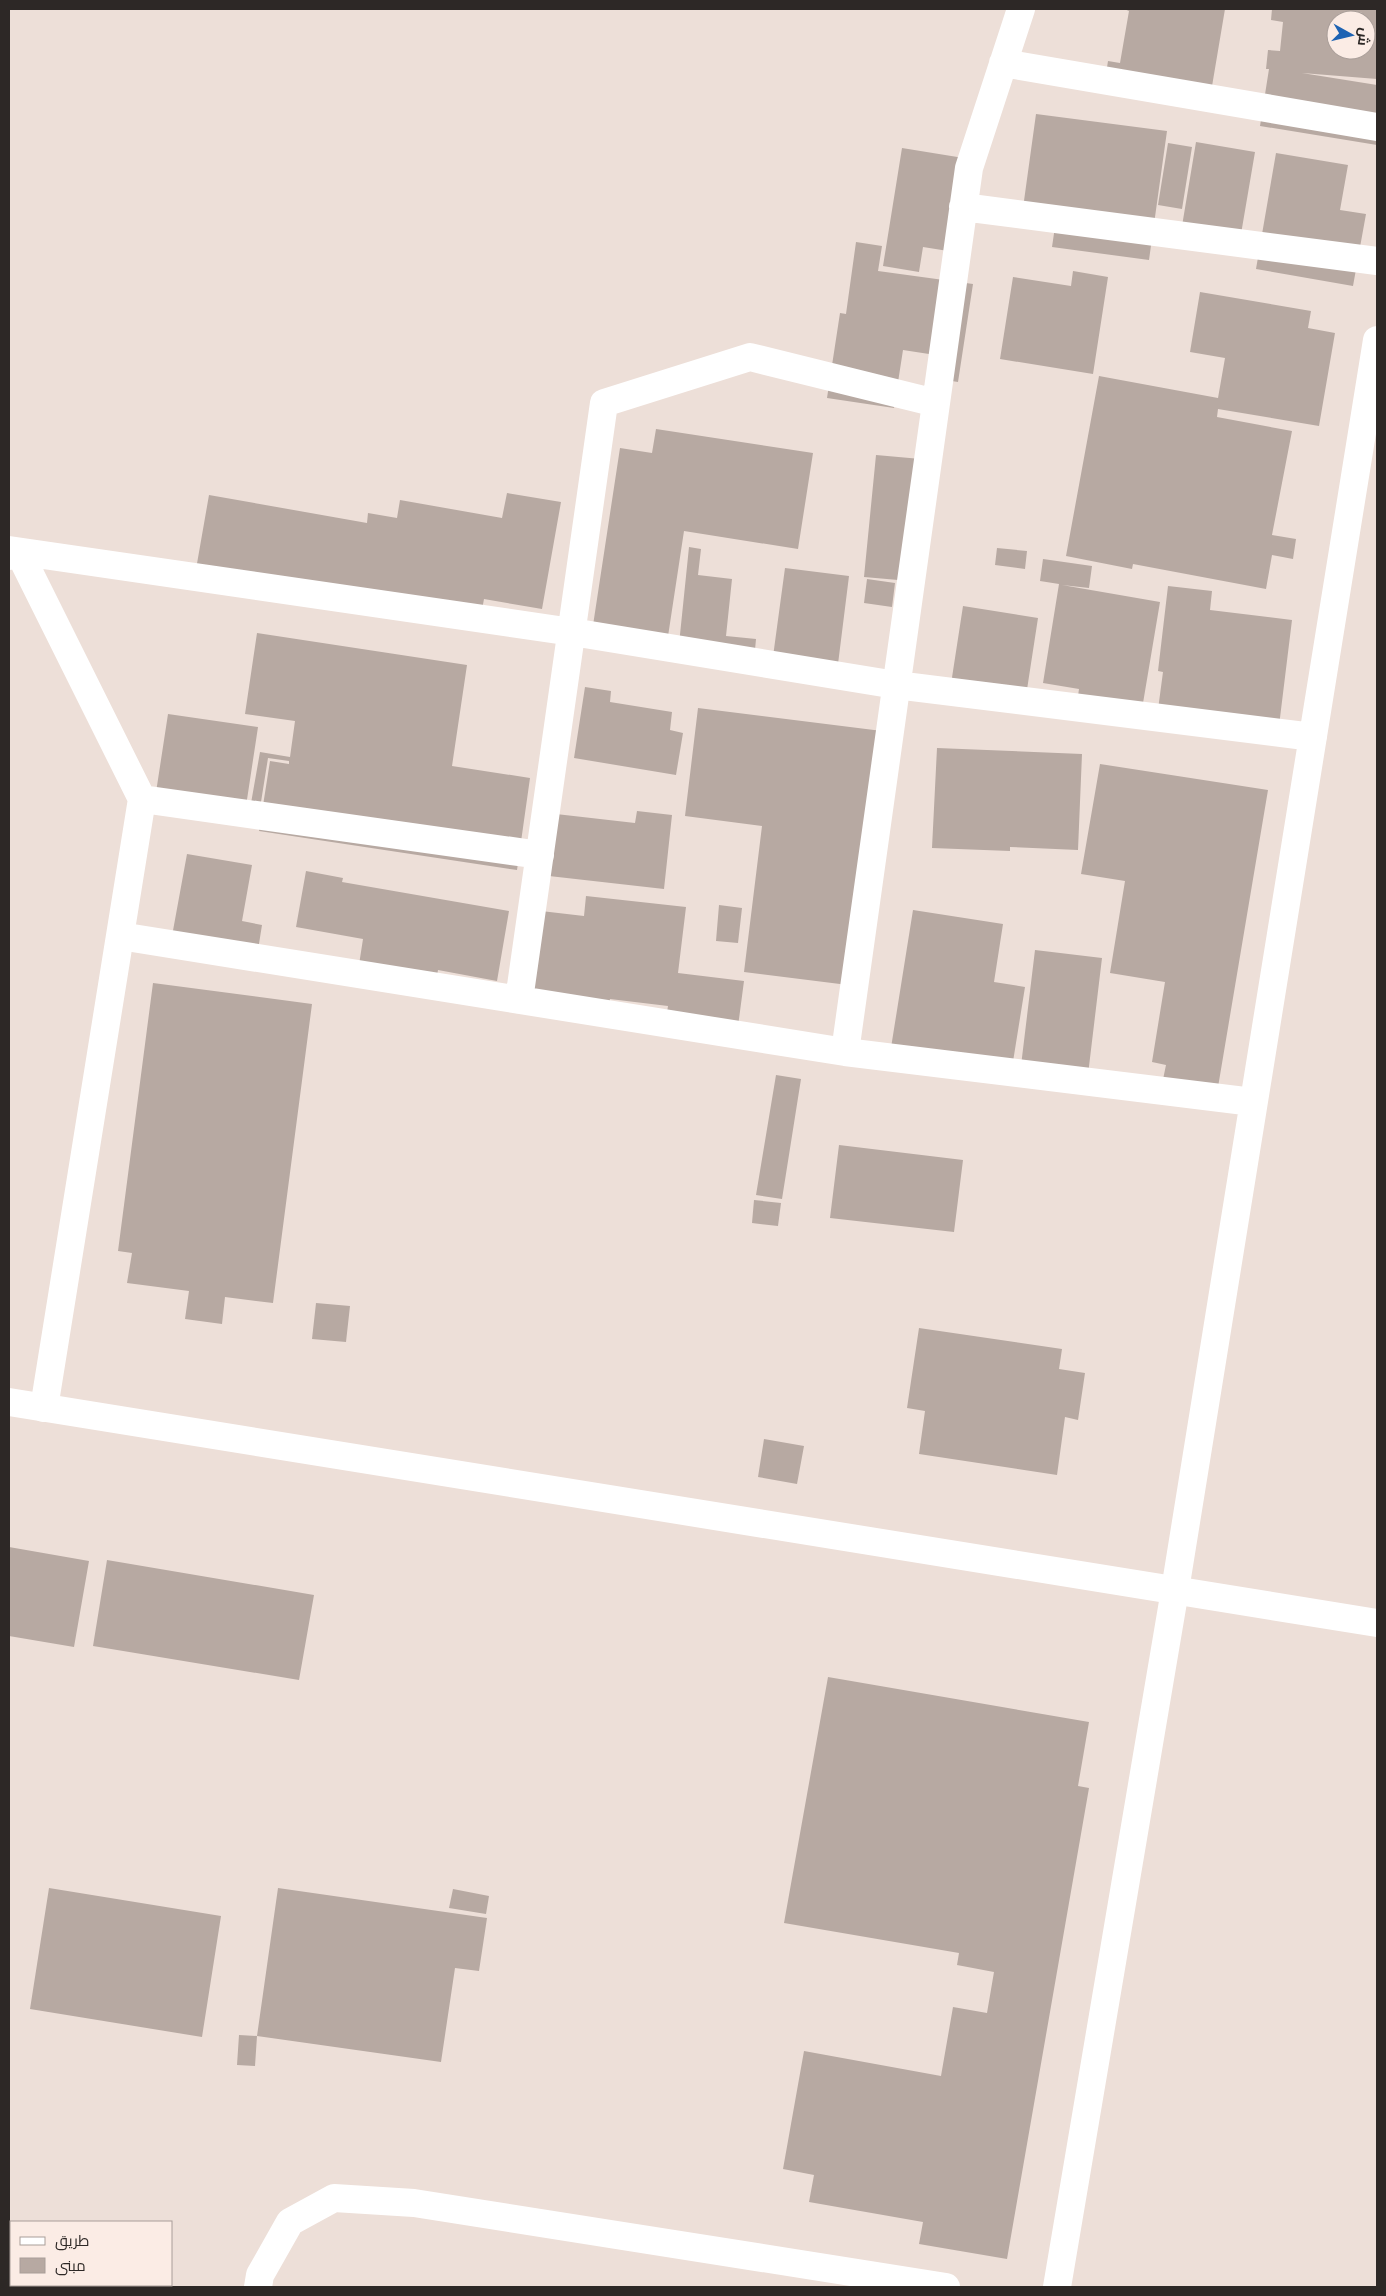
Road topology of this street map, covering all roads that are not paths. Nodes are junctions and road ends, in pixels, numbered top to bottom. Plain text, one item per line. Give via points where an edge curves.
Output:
1 (1021, 9) edge
2 (1003, 63) junction
3 (1377, 127) edge
4 (964, 207) junction
5 (1377, 262) edge
6 (1377, 340) edge
7 (936, 403) junction
8 (12, 552) edge
9 (572, 632) junction
10 (896, 685) junction
11 (1313, 737) junction
12 (142, 799) junction
13 (540, 855) junction
14 (120, 936) junction
15 (519, 1000) junction
16 (845, 1052) junction
17 (1254, 1102) junction
18 (9, 1402) edge
19 (44, 1408) junction
20 (1175, 1590) junction
21 (1377, 1623) edge
22 (258, 2287) edge
23 (946, 2287) edge
24 (1056, 2287) edge

1 - 2 street
2 - 3 street
2 - 4 street via 969,168
4 - 5 street
4 - 7 street
6 - 11 street
7 - 9 street via 750,357 604,403
7 - 10 street
8 - 9 street
8 - 12 street
9 - 10 street
9 - 13 street
10 - 11 street
10 - 16 street
11 - 17 street
12 - 13 street
12 - 14 street
13 - 15 street
14 - 15 street
14 - 19 street
15 - 16 street
16 - 17 street
17 - 20 street
18 - 19 street
19 - 20 street
20 - 21 street
20 - 24 street
22 - 23 street via 260,2275 290,2222 334,2198 414,2203

